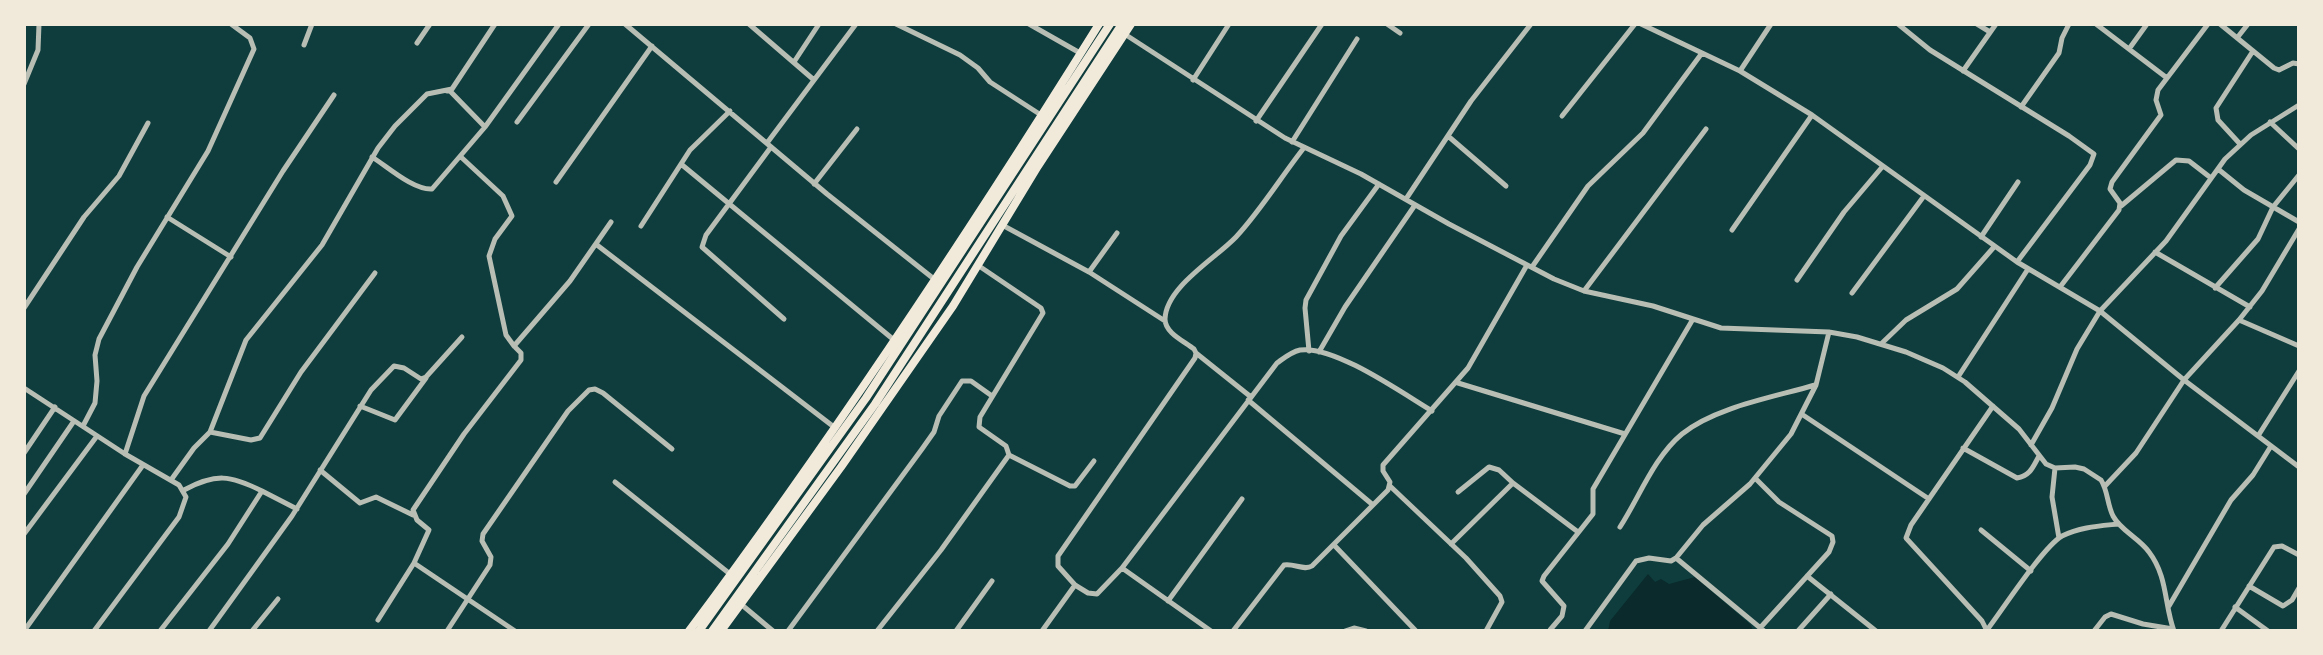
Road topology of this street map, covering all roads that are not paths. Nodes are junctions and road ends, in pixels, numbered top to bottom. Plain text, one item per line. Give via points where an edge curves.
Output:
1 (39, 24) edge
2 (231, 24) edge
3 (312, 24) edge
4 (430, 24) edge
5 (495, 24) edge
6 (559, 24) edge
7 (589, 24) edge
8 (625, 24) edge
9 (749, 24) edge
10 (819, 24) edge
11 (856, 24) edge
12 (896, 24) edge
13 (1029, 24) edge
14 (1099, 24) edge
15 (1109, 24) edge
16 (1122, 24) edge
17 (1131, 24) edge
18 (1229, 24) edge
19 (1322, 24) edge
20 (1387, 24) edge
21 (1531, 24) edge
22 (1638, 24) edge
23 (1771, 24) edge
24 (1898, 24) edge
25 (1977, 24) edge
26 (1996, 24) edge
27 (2069, 24) edge
28 (2096, 24) edge
29 (2147, 24) edge
30 (2208, 24) edge
31 (2220, 24) edge
32 (2248, 24) edge
33 (1990, 32) junction
34 (1400, 33) dead end
35 (1125, 34) junction
36 (2237, 38) junction
37 (1357, 39) dead end
38 (417, 43) dead end
39 (304, 45) dead end
40 (652, 46) junction
41 (2129, 49) junction
42 (2253, 51) junction
43 (1702, 53) junction
44 (1081, 54) junction
45 (794, 62) junction
46 (2299, 64) edge
47 (1740, 71) junction
48 (1963, 71) junction
49 (2167, 78) junction
50 (814, 80) junction
51 (1193, 80) junction
52 (24, 84) edge
53 (446, 91) junction
54 (334, 95) dead end
55 (2299, 105) edge
56 (2021, 107) junction
57 (730, 111) junction
58 (1041, 115) junction
59 (1812, 115) junction
60 (1562, 116) dead end
61 (1256, 121) junction
62 (517, 122) dead end
63 (2270, 122) junction
64 (148, 123) dead end
65 (485, 127) junction
66 (857, 129) dead end
67 (1706, 129) dead end
68 (1448, 136) junction
69 (1292, 142) junction
70 (2240, 144) junction
71 (769, 145) junction
72 (1303, 149) junction
73 (2299, 149) edge
74 (372, 157) junction
75 (461, 157) junction
76 (681, 164) junction
77 (1883, 166) junction
78 (2218, 169) junction
79 (2299, 175) edge
80 (2211, 178) junction
81 (556, 182) dead end
82 (2018, 182) dead end
83 (814, 184) junction
84 (1379, 184) junction
85 (1506, 186) dead end
86 (1924, 196) junction
87 (1406, 199) junction
88 (729, 202) junction
89 (1415, 205) junction
90 (2121, 206) junction
91 (2273, 207) junction
92 (167, 217) junction
93 (611, 222) dead end
94 (2299, 222) edge
95 (641, 226) dead end
96 (1004, 226) junction
97 (2299, 229) edge
98 (1732, 230) dead end
99 (1117, 233) dead end
100 (1981, 237) junction
101 (597, 245) junction
102 (1994, 247) junction
103 (2155, 252) junction
104 (231, 257) junction
105 (2017, 262) junction
106 (979, 266) junction
107 (1529, 266) junction
108 (2028, 269) junction
109 (1089, 272) junction
110 (375, 273) dead end
111 (935, 280) junction
112 (1797, 280) dead end
113 (2060, 287) junction
114 (2215, 288) junction
115 (1584, 291) junction
116 (1852, 293) dead end
117 (2250, 307) junction
118 (24, 308) edge
119 (2100, 311) junction
120 (784, 319) dead end
121 (1693, 319) junction
122 (2239, 320) junction
123 (1165, 321) junction
124 (1829, 332) junction
125 (462, 337) dead end
126 (894, 340) junction
127 (1881, 344) junction
128 (514, 346) junction
129 (2299, 346) edge
130 (1309, 351) junction
131 (1319, 352) junction
132 (1196, 353) junction
133 (2299, 371) edge
134 (426, 377) junction
135 (1958, 377) junction
136 (2184, 380) junction
137 (1457, 383) junction
138 (1816, 385) junction
139 (24, 388) edge
140 (992, 396) junction
141 (1250, 399) junction
142 (360, 406) junction
143 (1993, 406) junction
144 (55, 407) junction
145 (1432, 411) junction
146 (1803, 414) junction
147 (74, 421) junction
148 (83, 426) junction
149 (835, 428) junction
150 (210, 432) junction
151 (1625, 434) junction
152 (97, 436) junction
153 (2258, 436) junction
154 (2031, 445) junction
155 (2271, 446) junction
156 (1963, 448) junction
157 (672, 449) dead end
158 (24, 453) edge
159 (125, 454) junction
160 (1009, 455) junction
161 (2039, 456) junction
162 (1094, 461) dead end
163 (143, 465) junction
164 (2299, 467) edge
165 (2055, 468) junction
166 (320, 470) junction
167 (1755, 478) junction
168 (171, 480) junction
169 (615, 482) dead end
170 (1513, 483) junction
171 (1390, 486) junction
172 (2105, 486) junction
173 (184, 490) junction
174 (262, 491) junction
175 (1458, 492) dead end
176 (24, 494) edge
177 (1242, 499) dead end
178 (1929, 499) junction
179 (1373, 505) junction
180 (297, 509) junction
181 (414, 515) junction
182 (2118, 524) junction
183 (1620, 527) dead end
184 (1981, 530) dead end
185 (1578, 532) junction
186 (24, 534) edge
187 (2059, 538) junction
188 (1451, 544) junction
189 (1334, 545) junction
190 (2299, 555) edge
191 (1676, 558) junction
192 (414, 563) junction
193 (1122, 568) junction
194 (2031, 571) junction
195 (731, 574) junction
196 (1807, 576) junction
197 (992, 581) dead end
198 (1075, 585) junction
199 (2249, 586) junction
200 (2299, 588) edge
201 (1831, 594) junction
202 (467, 598) junction
203 (278, 599) dead end
204 (1168, 601) junction
205 (742, 605) junction
206 (2168, 606) junction
207 (2235, 607) junction
208 (378, 620) dead end
209 (1201, 628) edge
210 (1762, 629) edge
211 (2173, 630) edge
212 (24, 631) edge
213 (94, 631) edge
214 (160, 631) edge
215 (209, 631) edge
216 (252, 631) edge
217 (447, 631) edge
218 (515, 631) edge
219 (689, 631) edge
220 (699, 631) edge
221 (712, 631) edge
222 (721, 631) edge
223 (773, 631) edge
224 (788, 631) edge
225 (877, 631) edge
226 (956, 631) edge
227 (1042, 631) edge
228 (1211, 631) edge
229 (1233, 631) edge
230 (1345, 631) edge
231 (1366, 631) edge
232 (1416, 631) edge
233 (1486, 631) edge
234 (1550, 631) edge
235 (1585, 631) edge
236 (1798, 631) edge
237 (1876, 631) edge
238 (1987, 631) edge
239 (2094, 631) edge
240 (2221, 631) edge
241 (2268, 631) edge

1 - 52 street via 38,50
2 - 92 street via 250,38 254,49 208,151
3 - 39 street
4 - 38 street
5 - 53 street
6 - 65 street
7 - 62 street
8 - 40 street
9 - 45 street
10 - 45 street
11 - 50 street
12 - 58 street via 960,55
13 - 44 street
14 - 44 main road
15 - 35 street
15 - 220 main road via 866,398
16 - 221 main road via 875,404
17 - 35 main road
18 - 51 street
19 - 61 street
20 - 34 street
21 - 68 street
22 - 43 street
22 - 60 street
23 - 47 street
24 - 48 street
25 - 33 street
26 - 33 street
27 - 56 street via 2056,58
28 - 41 street
29 - 41 street
30 - 49 street
31 - 36 street
32 - 36 street
33 - 48 street
35 - 51 street
35 - 96 main road
36 - 42 street
37 - 69 street
40 - 57 street
40 - 81 street
41 - 49 street
42 - 46 street via 2279,70
42 - 70 street via 2216,108 2218,120
43 - 47 street
43 - 107 street via 1643,133 1588,186
44 - 58 main road
45 - 50 street
47 - 59 street
48 - 56 street
49 - 90 street via 2156,95 2161,115 2110,185
50 - 71 street
51 - 61 street
53 - 65 street
53 - 74 street via 434,91 419,101
54 - 104 street
55 - 63 street
56 - 105 street via 2079,143 2094,159
57 - 71 street
57 - 76 street
58 - 111 main road
59 - 77 street
59 - 98 street
61 - 69 street
63 - 70 street
63 - 73 street
64 - 118 street via 119,176 84,217
65 - 75 street
66 - 83 street
67 - 115 street
68 - 85 street
68 - 87 street
69 - 72 street
70 - 78 street
71 - 83 street
71 - 88 street
72 - 84 street
72 - 123 street via 1237,236 1175,294
74 - 75 street via 426,190
74 - 150 street via 322,245 246,340
75 - 128 street via 503,196 512,216 489,256 506,335
76 - 88 street
76 - 95 street
77 - 86 street
77 - 112 street
78 - 80 street
78 - 91 street
79 - 91 street
80 - 90 street via 2189,161 2176,160
80 - 103 street
82 - 100 street
83 - 111 street
84 - 87 street
84 - 130 street via 1341,236 1306,300
86 - 100 street
86 - 116 street
87 - 89 street
88 - 120 street via 702,247
88 - 126 street
89 - 107 street
89 - 131 street
90 - 113 street
91 - 94 street
91 - 114 street via 2258,239
92 - 104 street
92 - 148 street via 99,339 95,403
93 - 101 street
96 - 106 main road
96 - 109 street
97 - 117 street
99 - 109 street
100 - 102 street
101 - 128 street
101 - 149 street
102 - 105 street
102 - 127 street via 1957,289 1906,320
103 - 114 street
103 - 119 street
104 - 159 street via 144,396
105 - 108 street
106 - 140 street via 1043,313
106 - 205 main road
107 - 115 street
107 - 137 street
108 - 113 street
108 - 135 street
109 - 123 street
110 - 150 street via 301,372 260,438
111 - 126 main road
113 - 119 street
114 - 117 street
115 - 121 street
117 - 122 street
119 - 136 street
119 - 154 street
121 - 124 street via 1733,329
121 - 151 street
122 - 129 street
122 - 136 street
123 - 132 street via 1167,329
124 - 127 street
124 - 138 street
125 - 134 street
126 - 149 main road
127 - 135 street
128 - 181 street via 521,360 414,505
130 - 131 street
130 - 141 street via 1289,354 1277,363
131 - 145 street via 1351,364
132 - 141 street
132 - 198 street via 1058,556 1058,566
133 - 153 street
134 - 142 street via 394,366
134 - 142 street via 395,420
135 - 143 street
136 - 153 street
136 - 172 street via 2136,453
137 - 145 street
137 - 151 street
138 - 146 street
138 - 183 street via 1727,411 1683,433
139 - 144 street
140 - 160 street via 979,427 1006,446
140 - 224 street via 971,381 962,381 934,432
141 - 179 street
141 - 193 street
142 - 166 street
143 - 154 street
143 - 156 street
144 - 147 street
144 - 158 street
145 - 171 street via 1383,465
146 - 167 street
146 - 178 street
147 - 148 street
147 - 176 street
148 - 152 street
149 - 195 main road
150 - 168 street
151 - 185 street via 1593,489 1593,514
152 - 159 street
152 - 186 street
153 - 155 street
154 - 161 street
155 - 164 street
155 - 206 street via 2223,512
156 - 161 street via 2017,478 2031,471
156 - 178 street
157 - 202 street via 603,393 589,390 568,411 483,534 490,565
159 - 163 street
160 - 162 street via 1070,486
160 - 225 street
161 - 165 street
163 - 168 street
163 - 212 street
165 - 172 street via 2084,469
165 - 187 street via 2052,497
166 - 180 street
166 - 181 street via 360,503 376,497
167 - 191 street
167 - 196 street via 1779,502 1832,536 1829,552
168 - 173 street
169 - 195 street
170 - 175 street via 1489,467
170 - 185 street
170 - 188 street
171 - 179 street
171 - 188 street
172 - 182 street
173 - 174 street via 207,478 239,480
173 - 213 street via 179,517
174 - 180 street
174 - 214 street
177 - 204 street
178 - 238 street via 1906,538
179 - 189 street
180 - 215 street
181 - 192 street via 429,530
182 - 187 street
182 - 206 street via 2151,554
184 - 194 street
185 - 234 street via 1542,581 1564,606
187 - 194 street
188 - 233 street via 1500,596 1502,602
189 - 229 street via 1308,568 1284,565
189 - 232 street
190 - 199 street via 2274,547
191 - 210 street
191 - 235 street via 1636,561
192 - 202 street
192 - 208 street
193 - 198 street via 1097,594
193 - 204 street
194 - 238 street
195 - 219 main road
196 - 201 street
196 - 210 street
197 - 226 street
198 - 227 street
199 - 200 street via 2283,606
199 - 207 street
201 - 236 street
201 - 237 street
202 - 217 street
202 - 218 street
203 - 216 street
204 - 209 street
205 - 222 main road
205 - 223 street
206 - 211 street
207 - 240 street
207 - 241 street
209 - 228 street
211 - 239 street via 2111,614
230 - 231 street

